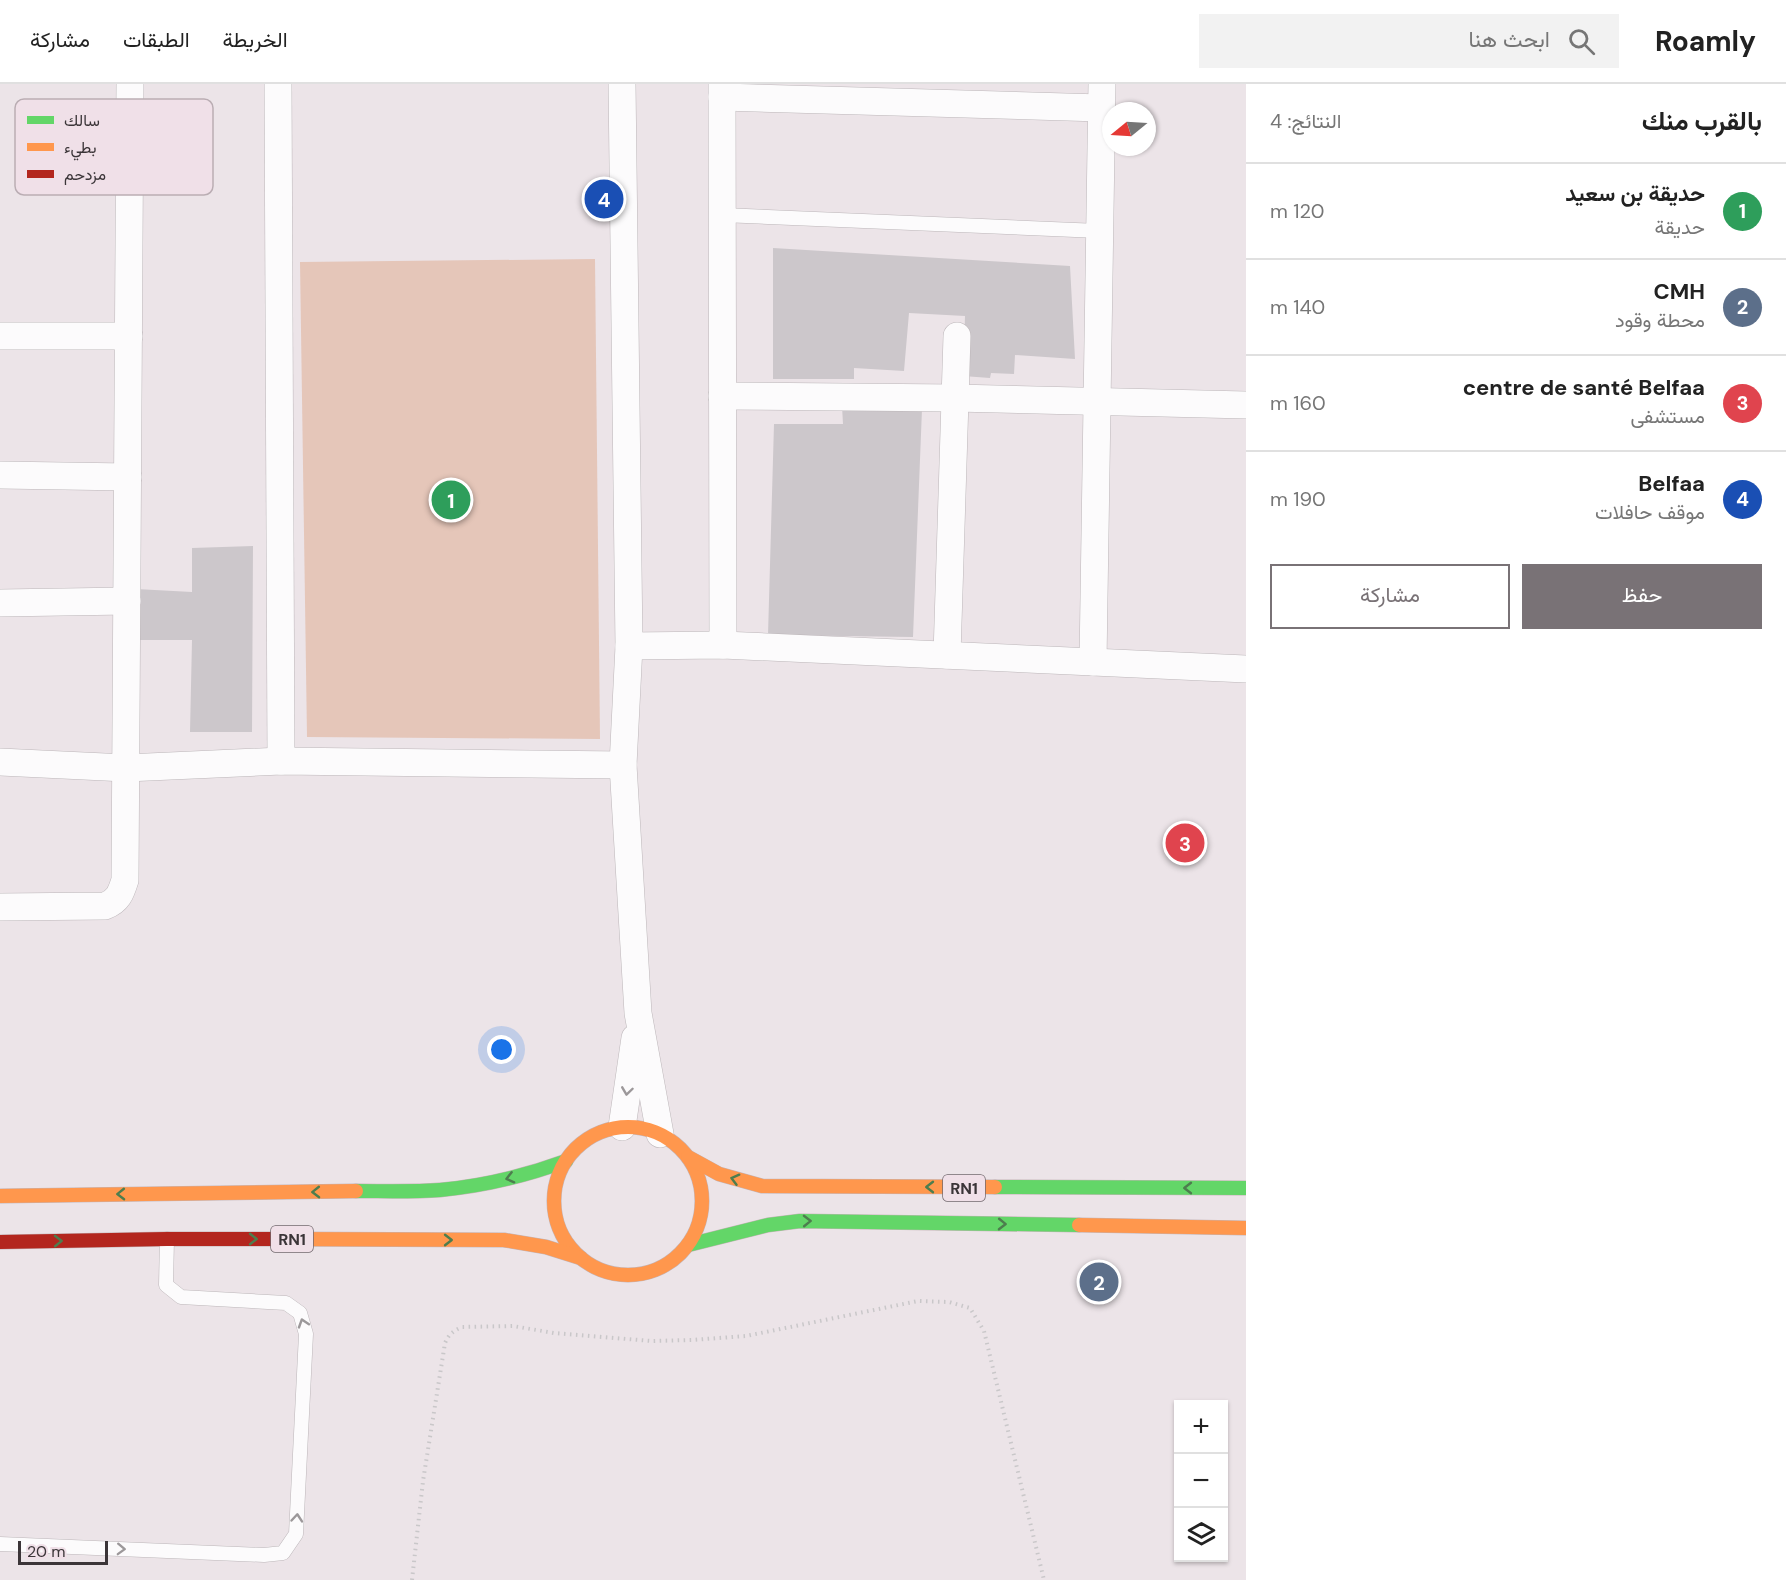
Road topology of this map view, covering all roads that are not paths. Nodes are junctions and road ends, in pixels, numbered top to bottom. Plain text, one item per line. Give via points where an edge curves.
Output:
1 (130, 84) edge
2 (279, 84) edge
3 (622, 84) edge
4 (722, 91) edge
5 (1101, 96) edge
6 (130, 99) edge
7 (130, 195) edge
8 (722, 214) junction
9 (1099, 231) junction
10 (0, 336) edge
11 (129, 336) junction
12 (957, 336) dead end
13 (722, 396) junction
14 (955, 398) junction
15 (1097, 402) junction
16 (1246, 405) edge
17 (0, 475) edge
18 (128, 477) junction
19 (127, 601) junction
20 (0, 603) edge
21 (723, 645) junction
22 (629, 646) junction
23 (947, 656) junction
24 (1093, 662) junction
25 (1246, 669) edge
26 (281, 760) junction
27 (0, 762) edge
28 (623, 765) junction
29 (126, 768) junction
30 (0, 907) edge
31 (638, 1013) junction
32 (622, 1127) junction
33 (660, 1134) junction
34 (688, 1157) junction
35 (566, 1161) junction
36 (1246, 1188) edge
37 (0, 1196) edge
38 (1246, 1227) edge
39 (167, 1239) junction
40 (0, 1242) edge
41 (688, 1245) junction
42 (581, 1258) junction
43 (0, 1544) edge

1 - 6 street
2 - 26 street
3 - 22 street
4 - 5 street
4 - 8 street
5 - 9 street
7 - 11 street
8 - 9 lane
8 - 13 street
9 - 15 street
10 - 11 street
11 - 18 street
12 - 14 street
13 - 14 street
13 - 21 street
14 - 15 street
14 - 23 street
15 - 16 street
15 - 24 street
17 - 18 street
18 - 19 street
19 - 20 street
19 - 29 street
21 - 22 street
21 - 23 street
22 - 28 street
23 - 24 street
24 - 25 street
26 - 28 street
26 - 29 street
27 - 29 street
28 - 31 street
29 - 30 street via 125,880 114,903 98,907
31 -> 32 street
31 - 33 street
32 - 33 highway, RN1
32 - 35 highway, RN1 via 591,1137
33 - 34 highway, RN1
36 -> 34 highway, RN1 via 762,1186 718,1174
34 - 41 highway, RN1 via 702,1191 702,1210
35 -> 37 highway, RN1 via 486,1184 438,1190
35 - 42 highway, RN1 via 555,1191 555,1208 565,1239
41 -> 38 highway, RN1 via 800,1221
40 -> 39 highway, RN1
39 -> 42 highway, RN1 via 504,1240
43 -> 39 lane via 264,1555 283,1552 296,1534 306,1334 300,1313 286,1303 181,1297 166,1285
41 - 42 highway, RN1 via 676,1259 642,1275 604,1272

